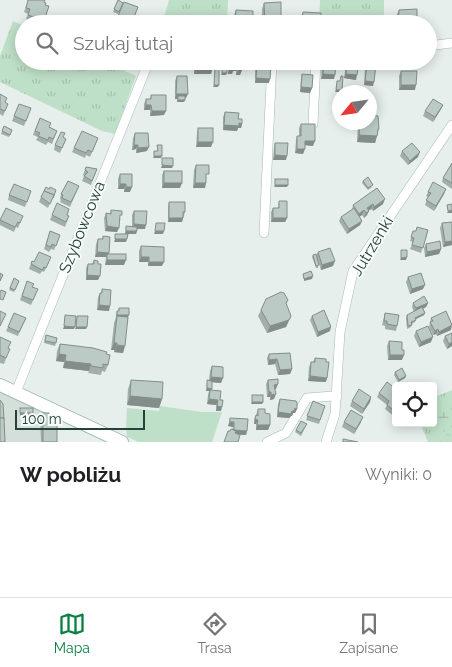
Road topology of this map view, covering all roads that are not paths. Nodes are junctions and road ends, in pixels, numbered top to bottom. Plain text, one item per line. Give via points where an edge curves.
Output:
1 (452, 43) edge
2 (437, 45) edge
3 (145, 70) edge
4 (272, 70) edge
5 (316, 70) edge
6 (314, 124) edge
7 (452, 125) edge
8 (264, 233) dead end
9 (0, 385) edge
10 (16, 392) junction
11 (337, 397) junction
12 (122, 442) edge
13 (267, 442) edge
14 (326, 442) edge

1 - 2 street
3 - 10 street, Szybowcowa
4 - 8 street
5 - 6 street
7 - 11 street, Jutrzenki via 353,271 340,332
9 - 10 street
10 - 12 street
11 - 13 street via 307,398 286,433
11 - 14 street, Jutrzenki

